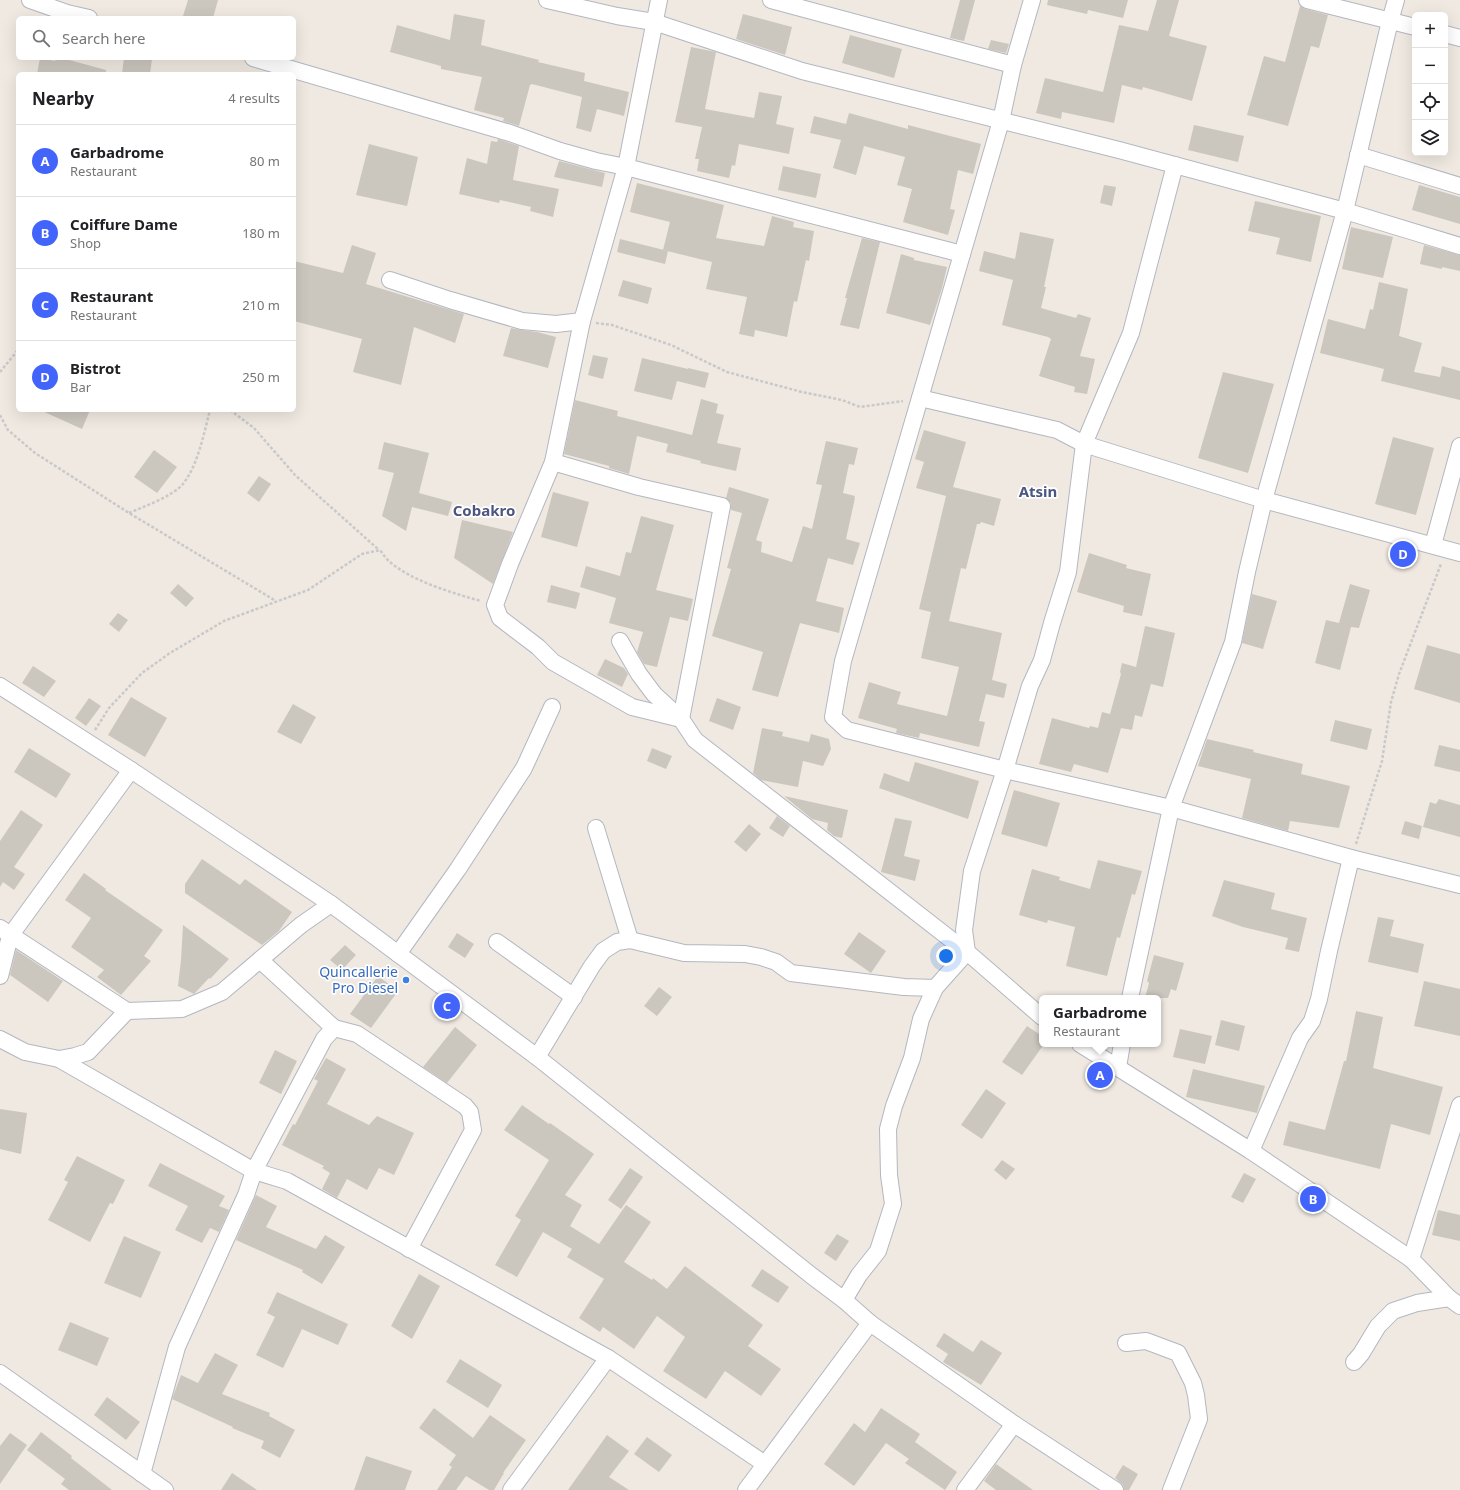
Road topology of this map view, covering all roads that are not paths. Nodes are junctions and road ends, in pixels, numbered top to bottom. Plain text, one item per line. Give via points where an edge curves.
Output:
1 (30, 0) edge
2 (547, 0) edge
3 (659, 0) edge
4 (771, 0) edge
5 (1032, 0) edge
6 (1307, 0) edge
7 (1396, 0) edge
8 (80, 16) edge
9 (1390, 21) junction
10 (654, 22) junction
11 (1412, 26) edge
12 (1448, 35) edge
13 (1460, 38) edge
14 (260, 60) edge
15 (1013, 65) junction
16 (1000, 121) junction
17 (1358, 155) junction
18 (1175, 165) junction
19 (626, 166) junction
20 (1460, 186) edge
21 (1345, 211) junction
22 (1460, 246) edge
23 (962, 254) junction
24 (390, 280) dead end
25 (582, 320) junction
26 (920, 398) junction
27 (1084, 444) junction
28 (1460, 446) edge
29 (553, 462) junction
30 (1264, 500) junction
31 (1447, 549) edge
32 (620, 641) dead end
33 (0, 686) edge
34 (552, 707) dead end
35 (682, 719) junction
36 (131, 770) junction
37 (1005, 770) junction
38 (1171, 808) junction
39 (596, 828) dead end
40 (1351, 858) junction
41 (1460, 885) edge
42 (330, 904) junction
43 (5, 932) edge
44 (630, 940) junction
45 (496, 942) dead end
46 (968, 952) junction
47 (398, 954) junction
48 (260, 960) junction
49 (0, 976) edge
50 (935, 988) junction
51 (1131, 995) edge
52 (574, 997) junction
53 (127, 1011) junction
54 (1039, 1014) edge
55 (334, 1028) junction
56 (0, 1039) edge
57 (1085, 1047) edge
58 (1121, 1047) edge
59 (537, 1057) junction
60 (59, 1059) junction
61 (1118, 1067) junction
62 (1460, 1105) edge
63 (1251, 1151) junction
64 (254, 1171) junction
65 (409, 1248) junction
66 (1411, 1259) junction
67 (844, 1300) junction
68 (1455, 1302) edge
69 (870, 1323) junction
70 (1126, 1343) dead end
71 (608, 1358) junction
72 (1354, 1362) dead end
73 (0, 1373) edge
74 (1014, 1424) junction
75 (764, 1464) junction
76 (142, 1474) junction
77 (165, 1490) edge
78 (510, 1490) edge
79 (746, 1490) edge
80 (965, 1490) edge
81 (1115, 1490) edge
82 (1171, 1490) edge

1 - 8 street
2 - 10 street
3 - 10 street
4 - 15 street
5 - 15 street
6 - 9 street
7 - 9 street
9 - 11 street
9 - 17 street
10 - 16 street via 802,71
10 - 19 street
12 - 13 street
14 - 19 street via 510,133 560,151
15 - 16 street
16 - 18 street
16 - 23 street
17 - 20 street
17 - 21 street
18 - 21 street
18 - 27 street via 1131,333
19 - 23 street
19 - 25 street
21 - 22 street
21 - 30 street
23 - 26 street
24 - 25 street via 522,321 556,324
25 - 29 street
26 - 27 street via 1057,430
26 - 37 street via 843,661 833,717 847,730
27 - 30 street
27 - 37 street via 1068,572
28 - 31 street
29 - 35 street via 495,605 500,618 538,647 552,662 632,707
29 - 35 street via 639,487 722,506
30 - 31 street
30 - 38 street via 1233,642
32 - 35 street via 654,694
33 - 36 street
34 - 47 street via 524,768 458,869
35 - 46 street via 695,740
36 - 42 street
36 - 43 street
37 - 38 street
37 - 46 street via 972,870 964,930
38 - 40 street
38 - 51 street
39 - 44 street
40 - 41 street
40 - 63 street via 1312,1021 1300,1038
42 - 47 street
42 - 48 street
43 - 49 street
43 - 53 street
44 - 50 street via 684,953 745,954 761,957 776,962 791,973 904,987
44 - 52 street via 617,942 603,951
45 - 52 street
46 - 50 street
46 - 54 street
47 - 59 street
48 - 53 street via 222,992 182,1009
48 - 55 street
50 - 67 street via 921,1019 912,1058 888,1129 893,1204 878,1251
52 - 59 street
53 - 60 street via 88,1052
55 - 64 street via 324,1039
55 - 65 street via 357,1034 470,1112 473,1130
56 - 60 street via 25,1052
57 - 61 street
58 - 61 street
59 - 67 street
60 - 64 street
61 - 63 street
62 - 66 street
63 - 66 street
64 - 65 street via 287,1181
64 - 76 street via 246,1195 177,1347
65 - 71 street
66 - 68 street
67 - 69 street
68 - 72 street via 1417,1303 1393,1311 1378,1326
69 - 74 street
69 - 75 street
70 - 82 street via 1146,1341 1178,1353 1193,1383 1199,1419
71 - 75 street
71 - 78 street
73 - 76 street
74 - 80 street
74 - 81 street
75 - 79 street
76 - 77 street

